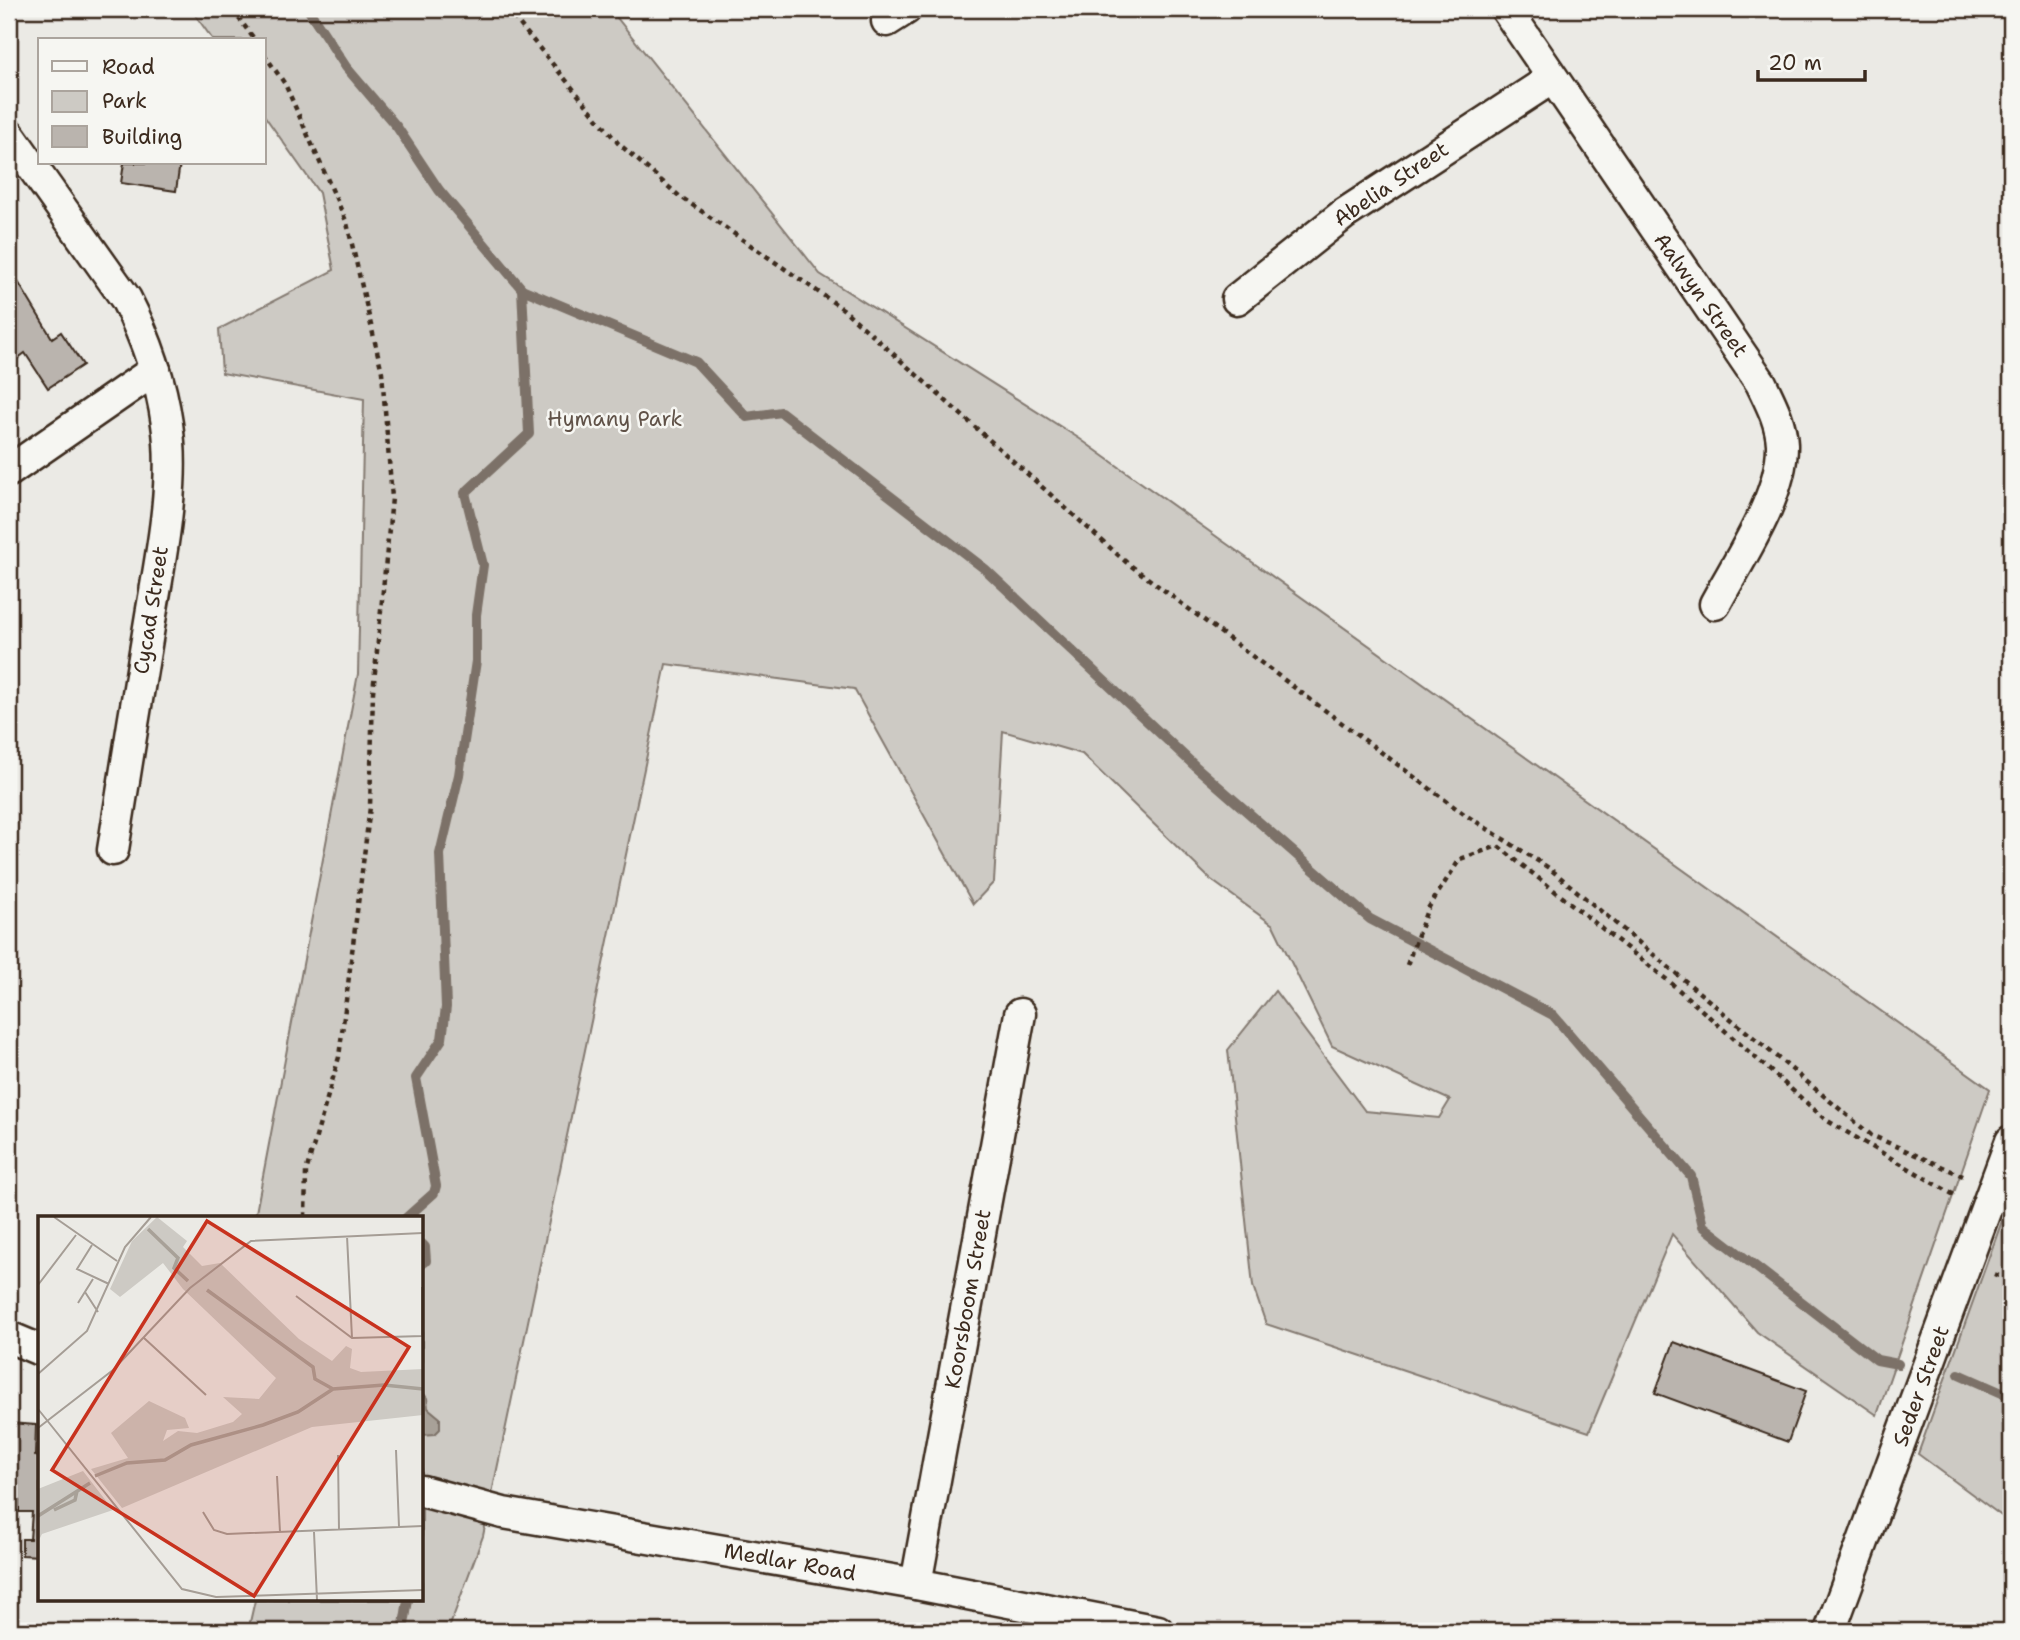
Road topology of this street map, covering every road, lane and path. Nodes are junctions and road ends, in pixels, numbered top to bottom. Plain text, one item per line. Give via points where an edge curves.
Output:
1 (232, 9) edge
2 (507, 9) edge
3 (1506, 9) edge
4 (254, 38) edge
5 (266, 57) edge
6 (1551, 79) junction
7 (9, 134) edge
8 (1237, 299) dead end
9 (155, 370) junction
10 (9, 471) edge
11 (1715, 604) dead end
12 (113, 850) dead end
13 (1407, 965) dead end
14 (1020, 1014) dead end
15 (2011, 1141) edge
16 (1991, 1199) junction
17 (304, 1216) edge
18 (9, 1336) edge
19 (38, 1349) edge
20 (424, 1492) edge
21 (916, 1584) junction
22 (1158, 1631) edge
23 (1830, 1631) edge

1 - 4 path
2 - 16 path via 618,143 678,195 843,309 1126,562 1464,814 1549,868 1871,1135
3 - 6 street, Aalwyn Street
5 - 17 path via 285,84 347,223 382,372 392,498 373,692 370,807 339,1057 306,1172
6 - 8 street, Abelia Street via 1344,214
6 - 11 street, Aalwyn Street via 1761,383 1776,415 1782,443 1779,472
7 - 9 street, Cycad Street via 126,299
9 - 10 street
9 - 12 street, Cycad Street via 168,426 168,478 161,552
13 - 16 path via 1427,910 1460,859 1498,846 1671,983 1826,1121 1954,1195
14 - 21 street, Koorsboom Street
15 - 16 street, Seder Street
16 - 23 street, Seder Street
18 - 19 street
20 - 21 street, Medlar Road via 503,1513
21 - 22 street, Medlar Road

